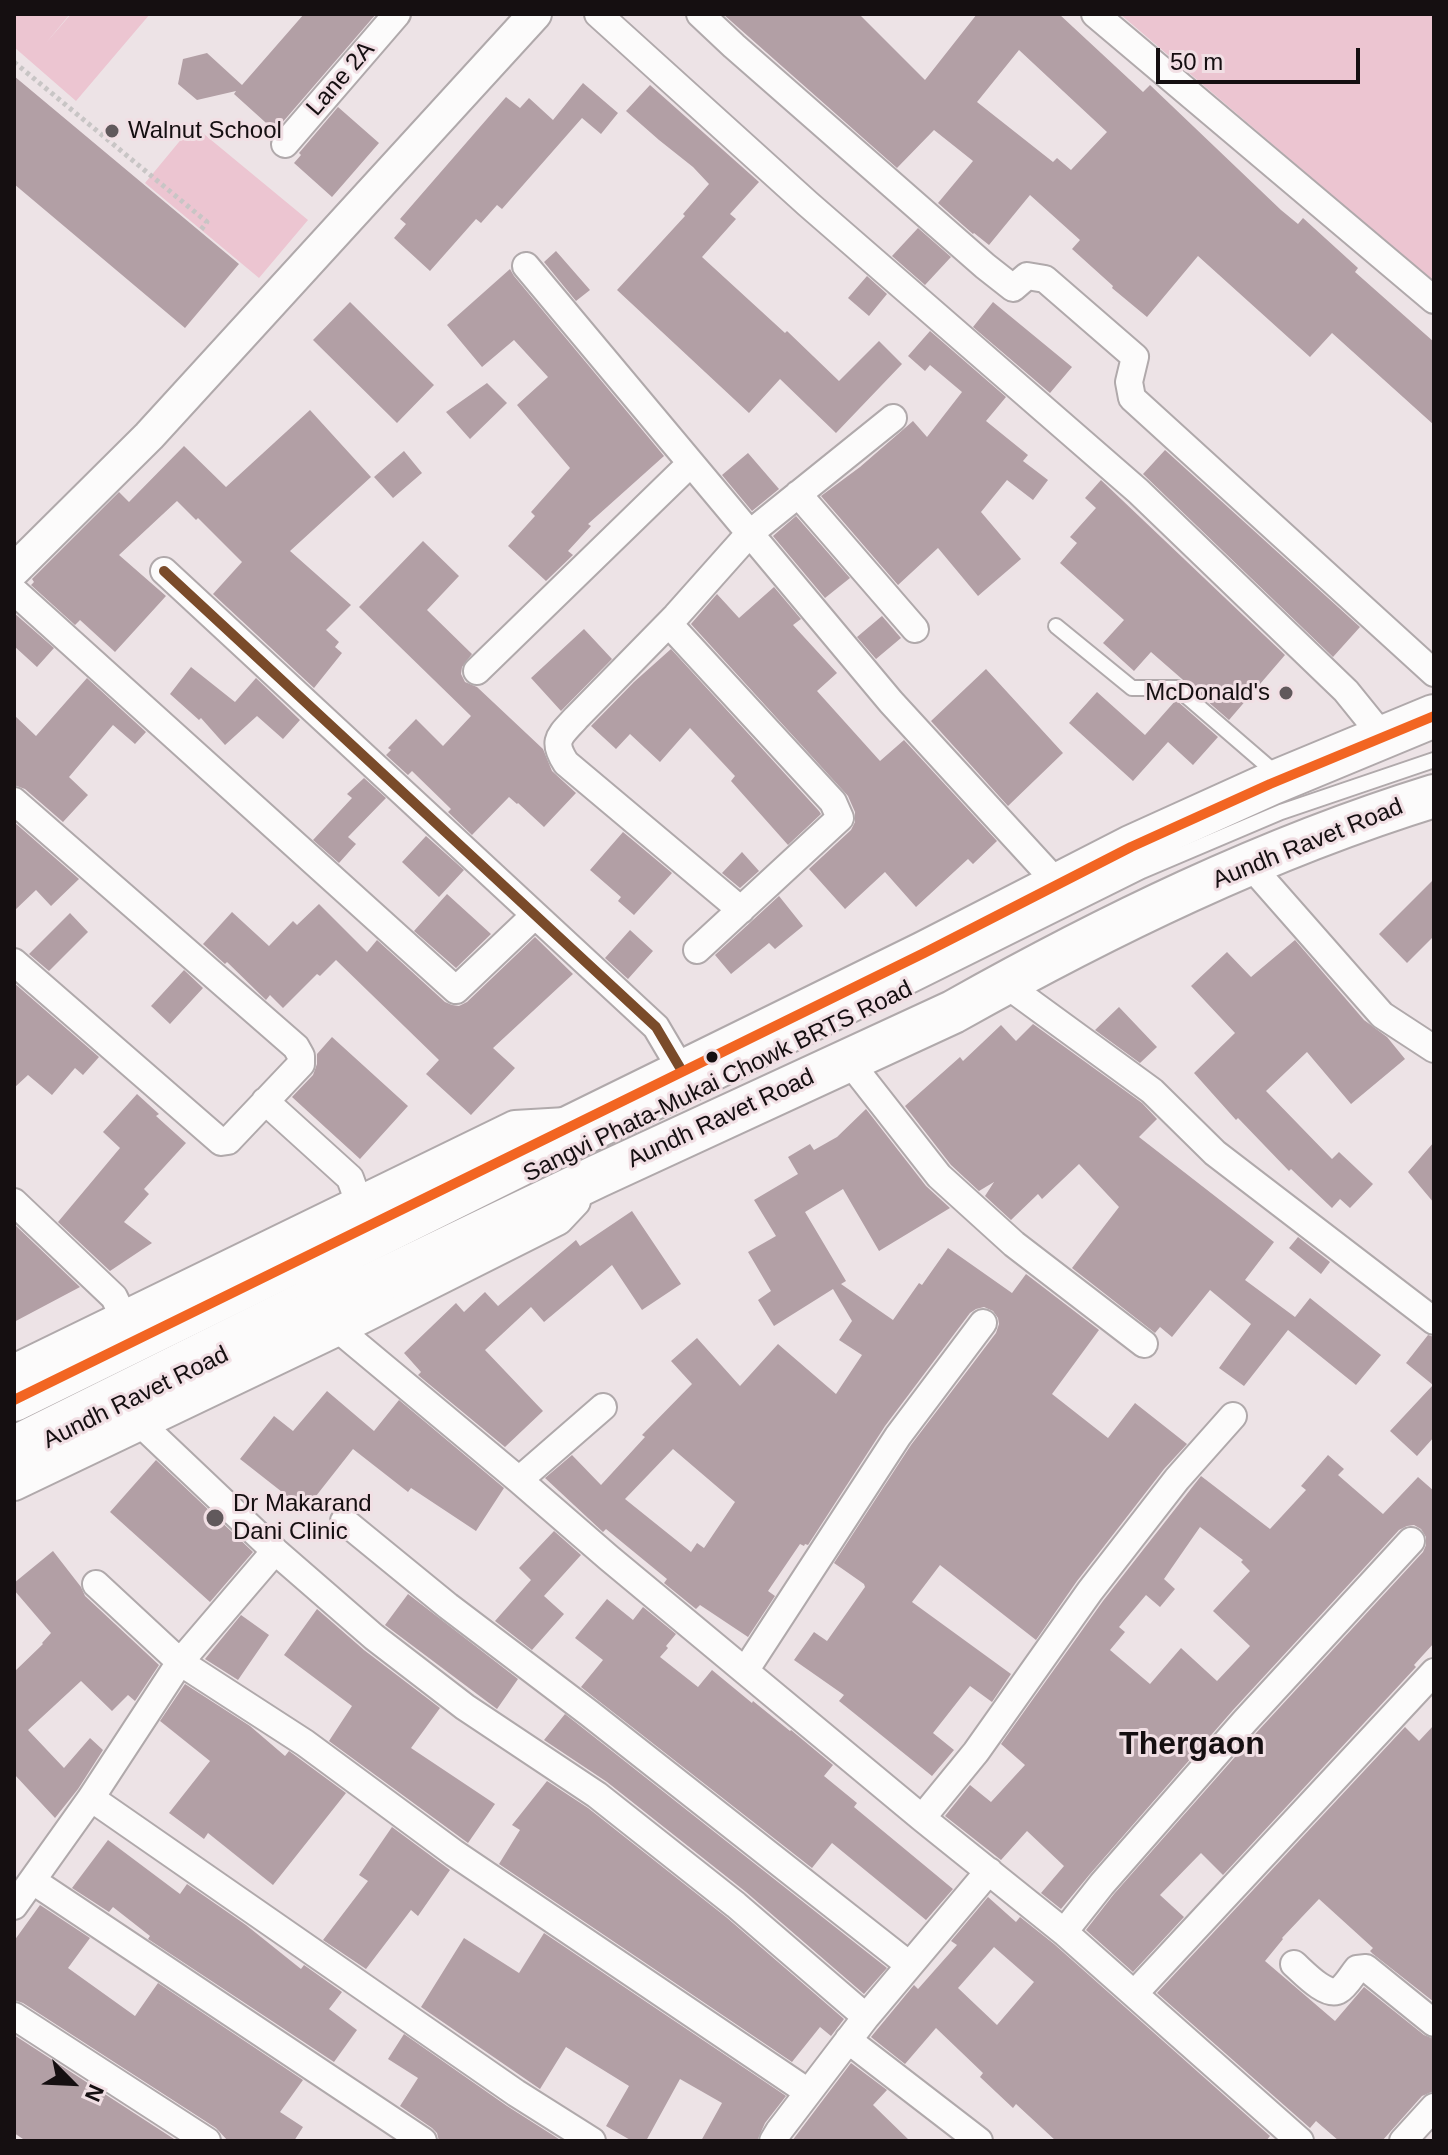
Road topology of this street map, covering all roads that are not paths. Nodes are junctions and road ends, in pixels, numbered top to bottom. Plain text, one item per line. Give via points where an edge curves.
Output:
1 (397, 14) edge
2 (535, 14) edge
3 (598, 14) edge
4 (700, 14) edge
5 (1095, 14) edge
6 (285, 144) dead end
7 (526, 266) dead end
8 (1434, 300) edge
9 (893, 418) dead end
10 (690, 464) junction
11 (798, 494) junction
12 (749, 534) junction
13 (14, 570) edge
14 (164, 571) dead end
15 (14, 591) edge
16 (669, 624) junction
17 (1056, 626) dead end
18 (915, 629) dead end
19 (477, 671) dead end
20 (1434, 673) edge
21 (1434, 716) edge
22 (1384, 738) junction
23 (1434, 760) edge
24 (1282, 779) junction
25 (1434, 796) edge
26 (14, 801) edge
27 (1250, 865) junction
28 (1059, 885) junction
29 (741, 910) junction
30 (535, 915) junction
31 (697, 950) dead end
32 (14, 962) edge
33 (1004, 983) junction
34 (1434, 1049) edge
35 (848, 1060) junction
36 (682, 1071) junction
37 (265, 1101) junction
38 (579, 1123) junction
39 (598, 1176) junction
40 (14, 1202) edge
41 (359, 1203) junction
42 (124, 1318) junction
43 (1434, 1321) edge
44 (983, 1323) dead end
45 (338, 1329) junction
46 (1144, 1344) dead end
47 (14, 1371) edge
48 (14, 1400) edge
49 (603, 1407) dead end
50 (1233, 1416) dead end
51 (140, 1423) junction
52 (21, 1460) edge
53 (519, 1480) junction
54 (344, 1521) dead end
55 (1411, 1541) dead end
56 (275, 1551) junction
57 (96, 1584) dead end
58 (180, 1662) junction
59 (745, 1671) junction
60 (1434, 1672) edge
61 (91, 1798) junction
62 (922, 1818) junction
63 (989, 1871) junction
64 (33, 1881) junction
65 (14, 1906) edge
66 (1064, 1932) junction
67 (908, 1964) junction
68 (1294, 1964) dead end
69 (1134, 1994) junction
70 (14, 2016) edge
71 (866, 2017) junction
72 (1434, 2023) edge
73 (848, 2040) junction
74 (808, 2092) junction
75 (1434, 2107) edge
76 (1286, 2136) edge
77 (207, 2141) edge
78 (423, 2141) edge
79 (592, 2141) edge
80 (773, 2141) edge
81 (979, 2141) edge
82 (1403, 2141) edge

1 - 6 street, Lane 2A
2 - 13 street via 149,436
3 - 22 street via 1138,491 1346,691
4 - 20 street via 1013,288 1027,276 1045,279 1135,357 1129,382 1132,398
5 - 8 street
7 - 10 street
9 - 11 street
10 - 12 street
10 - 19 street
11 - 12 street
11 - 18 street
12 - 16 street
12 - 28 street via 891,702
14 - 30 street
15 - 30 street via 456,990
16 - 29 street via 833,802 840,818
16 - 29 street via 557,744 566,763
17 - 24 lane via 1132,688 1177,688
21 - 22 main road
22 - 24 main road
23 - 52 lane, Sangvi Phata-Mukai Chowk BRTS Road via 1281,812 1142,871
24 - 28 main road
25 - 27 main road, Aundh Ravet Road
26 - 37 street via 296,1047 301,1064
27 - 33 main road, Aundh Ravet Road
27 - 34 street via 1382,1015
28 - 36 main road
29 - 31 street
30 - 36 street via 656,1027
32 - 37 street via 221,1142 228,1141
33 - 35 main road, Aundh Ravet Road
33 - 43 street via 1152,1091 1205,1144
35 - 39 main road, Aundh Ravet Road
35 - 46 street via 939,1176 1014,1244
36 - 38 main road
37 - 41 street via 350,1178
38 - 41 street via 515,1127
38 - 48 main road
39 - 45 street via 557,1219
39 - 52 main road, Aundh Ravet Road
40 - 42 street via 114,1297
41 - 42 street
42 - 47 street
44 - 59 street via 898,1436
45 - 51 street
45 - 53 street
49 - 53 street
50 - 62 street via 1090,1591 981,1746
51 - 52 street
51 - 56 street
53 - 59 street
54 - 67 street
55 - 66 street via 1245,1721
56 - 58 street
56 - 71 street via 465,1707 597,1795
57 - 58 street
58 - 61 street
58 - 74 street
59 - 62 street
60 - 69 street
61 - 64 street
61 - 79 street
62 - 63 street
63 - 66 street
63 - 67 street
64 - 65 street
64 - 78 street
66 - 69 street
67 - 71 street
68 - 72 street via 1333,1993 1357,1969 1366,1968
69 - 76 street
70 - 77 street
71 - 73 street
73 - 74 street
73 - 81 street
74 - 80 street
75 - 82 street

